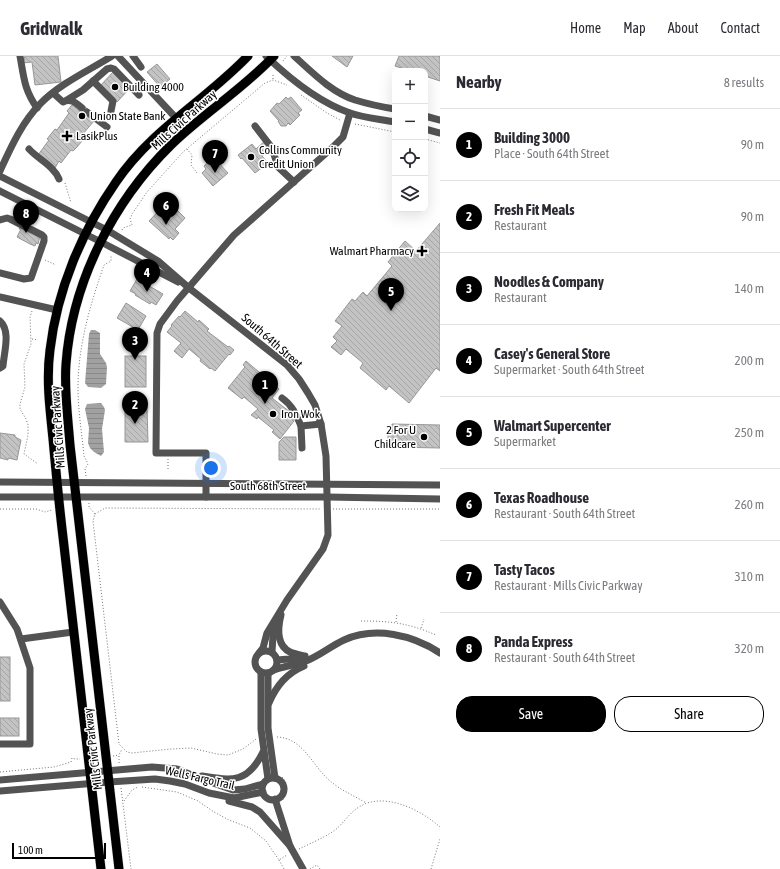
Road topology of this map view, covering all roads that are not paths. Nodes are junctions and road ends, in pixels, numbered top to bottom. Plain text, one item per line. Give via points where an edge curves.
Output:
1 (20, 56) edge
2 (112, 56) edge
3 (118, 56) edge
4 (133, 56) edge
5 (248, 56) edge
6 (294, 56) edge
7 (270, 57) edge
8 (141, 67) dead end
9 (94, 81) junction
10 (53, 93) junction
11 (139, 95) dead end
12 (67, 100) junction
13 (367, 103) junction
14 (37, 108) junction
15 (392, 109) edge
16 (111, 111) dead end
17 (350, 113) junction
18 (364, 116) junction
19 (428, 117) edge
20 (176, 118) junction
21 (440, 120) edge
22 (392, 121) edge
23 (255, 126) dead end
24 (107, 127) dead end
25 (428, 130) edge
26 (440, 133) edge
27 (29, 148) dead end
28 (0, 171) edge
29 (0, 176) edge
30 (62, 180) road end
31 (294, 182) junction
32 (0, 191) edge
33 (0, 220) edge
34 (92, 223) junction
35 (107, 230) junction
36 (86, 234) junction
37 (101, 242) junction
38 (0, 273) edge
39 (188, 288) junction
40 (0, 297) edge
41 (57, 310) junction
42 (0, 321) edge
43 (0, 368) edge
44 (282, 398) dead end
45 (321, 424) junction
46 (301, 426) junction
47 (302, 448) dead end
48 (0, 482) edge
49 (57, 482) junction
50 (74, 482) junction
51 (206, 483) junction
52 (327, 483) junction
53 (440, 485) edge
54 (0, 497) edge
55 (76, 497) junction
56 (206, 497) junction
57 (327, 497) junction
58 (58, 498) junction
59 (440, 499) edge
60 (0, 602) edge
61 (282, 609) junction
62 (74, 632) junction
63 (21, 639) junction
64 (272, 652) junction
65 (321, 652) junction
66 (259, 653) junction
67 (440, 653) edge
68 (305, 656) junction
69 (277, 660) junction
70 (268, 671) junction
71 (267, 707) junction
72 (265, 738) junction
73 (0, 744) edge
74 (263, 752) junction
75 (108, 771) junction
76 (91, 772) junction
77 (188, 774) junction
78 (271, 779) junction
79 (0, 780) edge
80 (109, 782) junction
81 (92, 783) junction
82 (0, 791) edge
83 (263, 792) junction
84 (209, 793) junction
85 (278, 801) junction
86 (290, 846) junction
87 (102, 869) edge
88 (119, 869) edge
89 (304, 869) edge

1 - 14 street via 26,88
2 - 10 street
3 - 20 street
4 - 8 street
5 - 20 main road, Mills Civic Parkway
6 - 13 street via 327,85 350,98
7 - 17 street via 314,96
7 - 35 main road, Mills Civic Parkway via 171,146 125,200
9 - 11 street via 111,68
9 - 12 street
9 - 16 street via 113,101
10 - 12 street via 63,102
10 - 14 street
12 - 24 street via 72,100
13 - 15 street
13 - 18 street
14 - 28 street via 17,135
17 - 18 street
17 - 31 street via 343,137
18 - 22 street
19 - 21 street
20 - 34 main road, Mills Civic Parkway via 129,164
23 - 31 street via 272,148 278,167
25 - 26 street
27 - 30 street
29 - 34 street, South 64th Street
31 - 39 street via 234,234
32 - 36 street, South 64th Street
33 - 38 street via 6,218 44,237 30,278
34 - 35 street, South 64th Street
34 - 36 main road, Mills Civic Parkway
35 - 37 main road, Mills Civic Parkway
35 - 39 street, South 64th Street via 158,261
36 - 37 street, South 64th Street
36 - 41 main road, Mills Civic Parkway via 69,272
37 - 39 street, South 64th Street
37 - 50 main road, Mills Civic Parkway via 74,311 67,352 67,398
39 - 45 street, South 64th Street via 287,365 299,378 315,405
39 - 51 street via 160,324 157,333 156,453 206,453
40 - 41 street
41 - 49 main road, Mills Civic Parkway via 50,351 48,386
42 - 43 street via 6,332 3,366
44 - 46 street via 289,402 296,412
45 - 46 street
45 - 52 street, South 64th Street
46 - 47 street
48 - 49 street, South 68th Street
49 - 50 street, South 68th Street
49 - 58 main road, Mills Civic Parkway
50 - 51 street, South 68th Street
50 - 55 main road, Mills Civic Parkway
51 - 52 street, South 68th Street
51 - 56 street
52 - 53 street, South 68th Street
52 - 57 street, South 64th Street
54 - 58 street, South 68th Street
55 - 56 street, South 68th Street
55 - 58 street, South 68th Street
55 - 75 main road, Mills Civic Parkway
56 - 57 street, South 68th Street
57 - 59 street, South 68th Street
57 - 61 street, South 64th Street via 328,535 323,549
58 - 62 main road, Mills Civic Parkway
60 - 63 street
61 - 64 street via 273,635
61 - 66 street via 267,633
61 - 68 street via 279,640 289,652
62 - 63 street
62 - 76 main road, Mills Civic Parkway
63 - 73 street via 30,668 30,744
64 - 66 street via 265,650
64 - 69 street
65 - 67 street via 353,636 388,634 412,639
65 - 68 street
65 - 70 street via 307,661
65 - 71 street via 309,664 297,668 287,676
66 - 70 street via 255,661 256,668
68 - 69 street
69 - 70 street via 277,664
70 - 71 street
70 - 72 street via 260,715
71 - 72 street
72 - 74 street
72 - 78 street
74 - 77 street via 253,770 241,777 220,779
74 - 78 street
75 - 76 street, Wells Fargo Trail
75 - 77 street, Wells Fargo Trail via 158,767 177,769
75 - 80 main road, Mills Civic Parkway
76 - 79 street, Wells Fargo Trail
76 - 81 main road, Mills Civic Parkway
77 - 78 street, Wells Fargo Trail via 234,790 245,789
78 - 83 street
78 - 85 street via 281,781 284,787
80 - 81 street, Wells Fargo Trail
80 - 84 street, Wells Fargo Trail via 145,779 170,781
80 - 88 main road, Mills Civic Parkway
81 - 82 street, Wells Fargo Trail
81 - 87 main road, Mills Civic Parkway
83 - 84 street, Wells Fargo Trail via 234,798
83 - 85 street via 269,799
84 - 86 street via 252,807 267,819
85 - 86 street via 277,809
86 - 89 street

